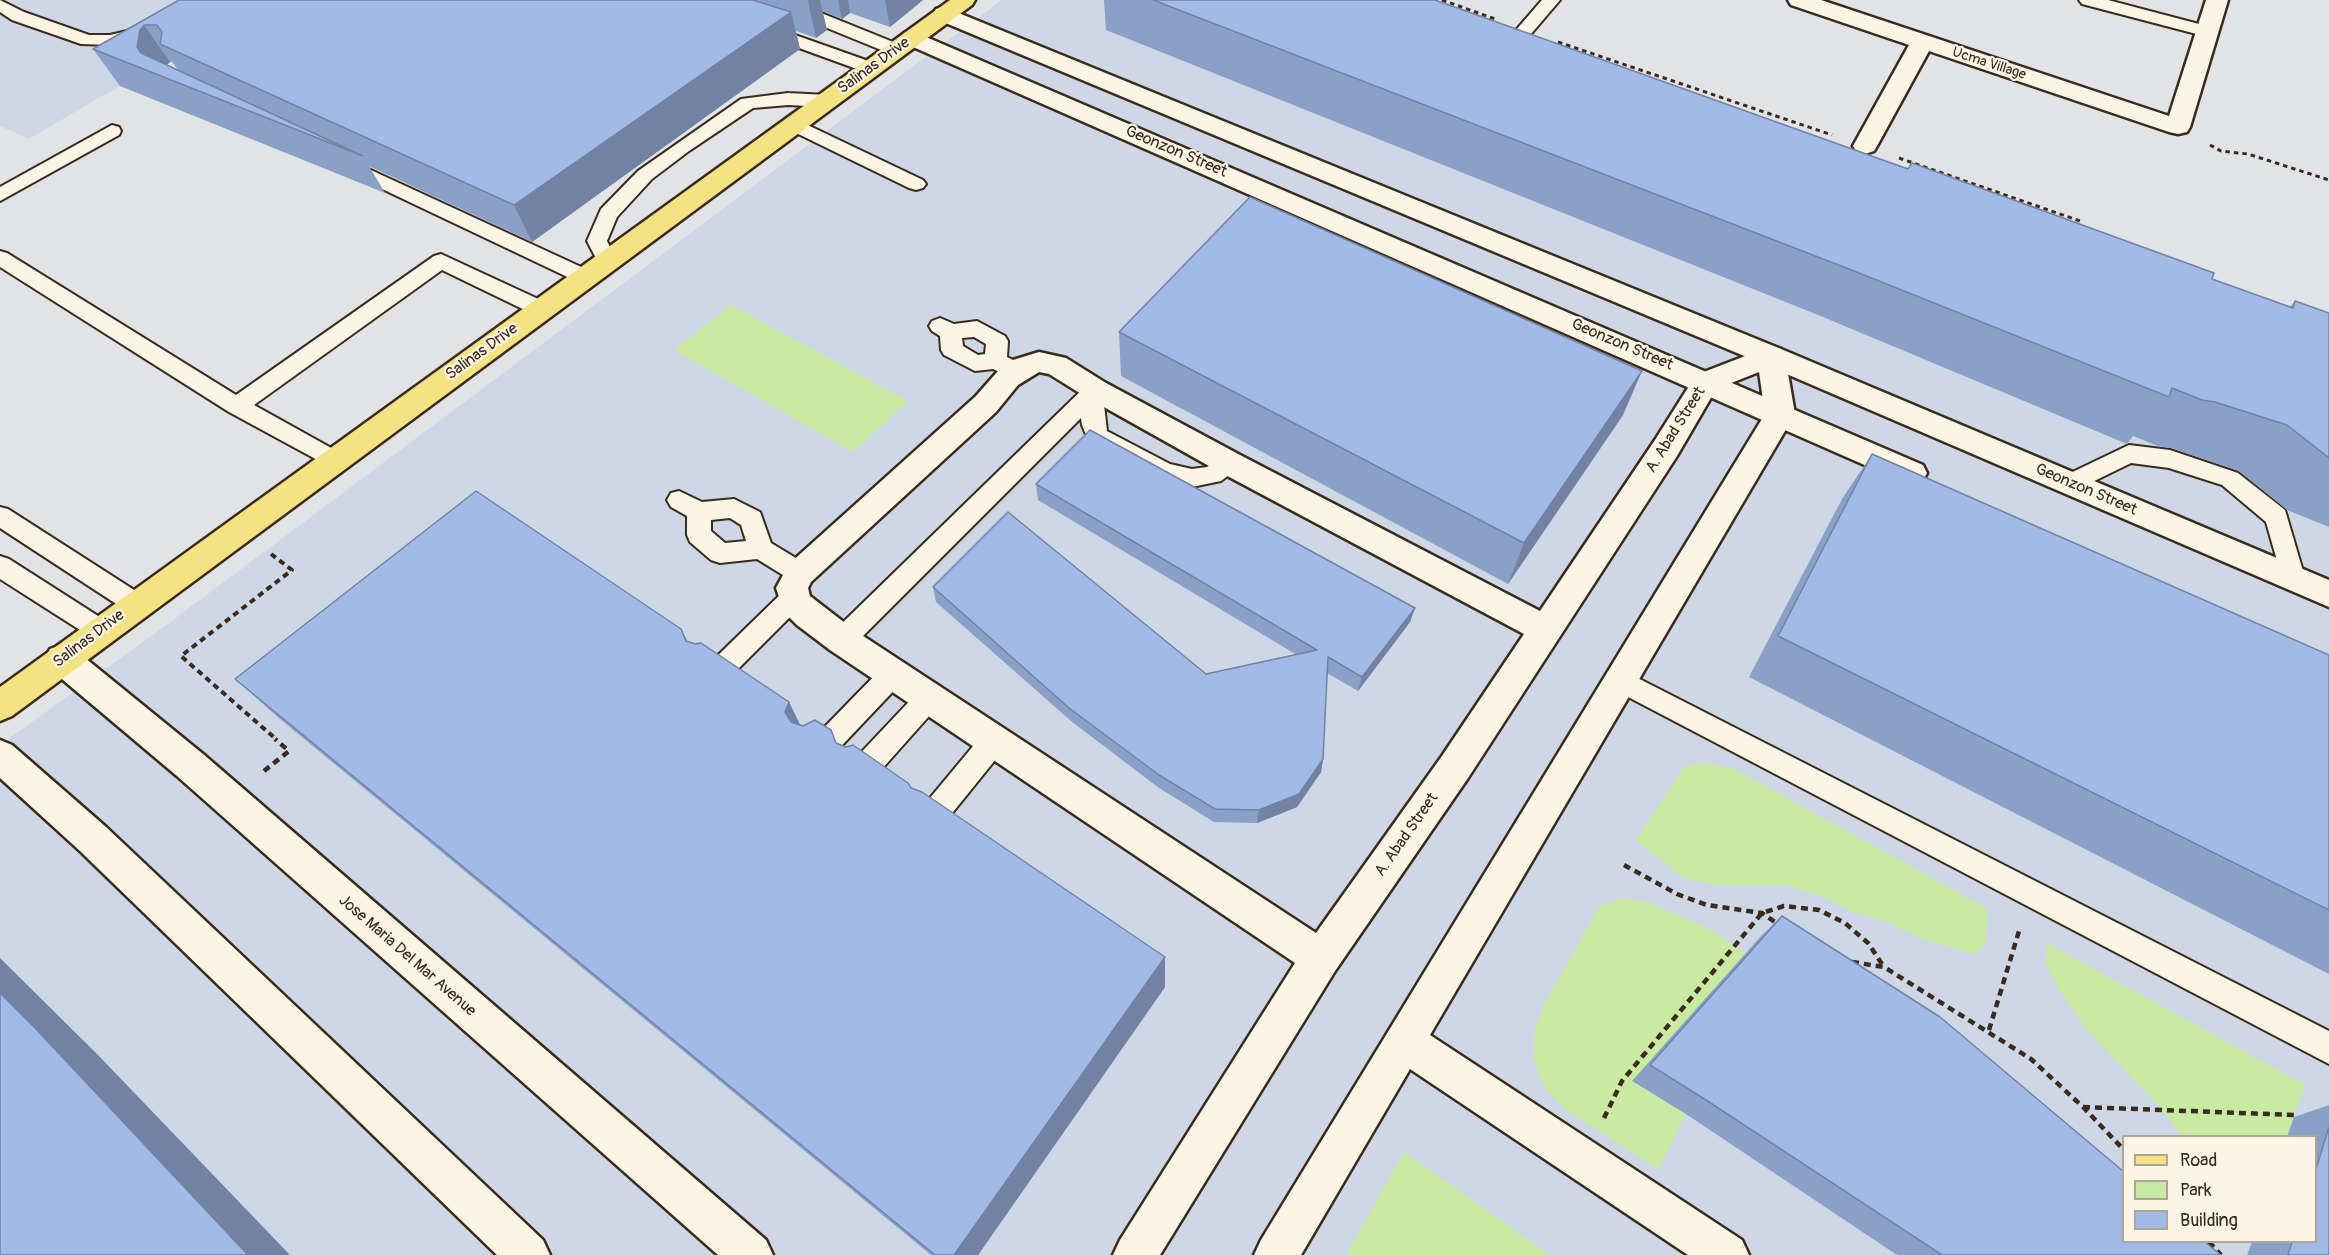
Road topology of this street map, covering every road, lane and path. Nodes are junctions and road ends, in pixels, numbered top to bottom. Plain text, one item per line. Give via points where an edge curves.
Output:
1 (198, 0) edge
2 (774, 0) edge
3 (964, 0) edge
4 (1442, 0) edge
5 (1551, 0) edge
6 (1799, 0) edge
7 (2088, 0) edge
8 (2217, 0) edge
9 (0, 5) edge
10 (944, 14) junction
11 (752, 25) edge
12 (1525, 30) junction
13 (2208, 32) junction
14 (1922, 42) junction
15 (904, 44) junction
16 (871, 68) junction
17 (827, 101) junction
18 (795, 124) junction
19 (2178, 127) junction
20 (112, 131) dead end
21 (1865, 146) junction
22 (326, 155) edge
23 (2329, 180) edge
24 (916, 183) dead end
25 (0, 195) edge
26 (2080, 221) edge
27 (0, 258) edge
28 (596, 269) junction
29 (541, 309) junction
30 (945, 329) dead end
31 (1771, 356) junction
32 (1006, 366) junction
33 (1706, 382) junction
34 (1094, 393) junction
35 (237, 406) junction
36 (1780, 414) junction
37 (334, 460) junction
38 (1229, 462) junction
39 (2070, 483) junction
40 (1940, 484) edge
41 (0, 516) edge
42 (240, 530) junction
43 (761, 549) junction
44 (0, 566) edge
45 (2293, 578) junction
46 (797, 585) junction
47 (2329, 594) edge
48 (136, 604) junction
49 (1544, 629) junction
50 (100, 630) junction
51 (842, 640) junction
52 (63, 658) junction
53 (718, 672) edge
54 (893, 674) junction
55 (1620, 680) junction
56 (929, 698) junction
57 (0, 706) edge
58 (994, 741) junction
59 (820, 750) edge
60 (0, 756) edge
61 (863, 770) edge
62 (228, 799) junction
63 (935, 813) edge
64 (1624, 865) dead end
65 (1762, 913) junction
66 (1781, 926) edge
67 (2020, 927) dead end
68 (1321, 958) junction
69 (1848, 962) edge
70 (1884, 966) junction
71 (1989, 1030) junction
72 (1404, 1041) junction
73 (2329, 1048) edge
74 (2083, 1107) junction
75 (2294, 1115) dead end
76 (1604, 1120) dead end
77 (2122, 1148) edge
78 (2210, 1243) edge
79 (528, 1255) edge
80 (751, 1255) edge
81 (1135, 1255) edge
82 (1276, 1255) edge
83 (1727, 1255) edge
84 (2221, 1255) edge

1 - 9 lane via 133,35 110,40 87,40 18,16
2 - 15 lane
3 - 10 main road, Salinas Drive
4 - 12 path
5 - 12 lane
6 - 14 street, Ucma Village
7 - 13 lane
8 - 13 street
10 - 15 main road, Salinas Drive
10 - 31 street, Geonzon Street
11 - 16 lane
12 - 21 path
13 - 19 street
14 - 19 street, Ucma Village
14 - 21 street
15 - 16 main road, Salinas Drive
15 - 33 street, Geonzon Street
16 - 17 main road, Salinas Drive
17 - 18 main road, Salinas Drive
17 - 28 lane via 748,103 682,147 645,175 608,214 597,241
18 - 24 lane
18 - 28 main road, Salinas Drive
19 - 23 path via 2221,151 2248,154
20 - 25 lane
21 - 26 path
22 - 28 lane
27 - 35 lane
28 - 29 main road, Salinas Drive
29 - 35 lane via 441,261
29 - 37 main road, Salinas Drive
30 - 32 lane via 952,351 975,363
31 - 33 street, A. Abad Street
31 - 36 street
31 - 39 street, Geonzon Street
32 - 34 street via 1056,364
32 - 46 street via 1008,378 986,404
33 - 36 street, Geonzon Street
33 - 49 street, A. Abad Street
34 - 38 street
34 - 38 lane via 1093,425 1097,436 1142,462 1192,478 1213,475
34 - 51 lane
35 - 37 lane
36 - 40 street, Geonzon Street
36 - 55 street
37 - 42 main road, Salinas Drive
38 - 49 street
39 - 45 street, Geonzon Street
39 - 45 lane via 2129,454 2170,459 2230,479 2277,517
41 - 48 lane
42 - 48 main road, Salinas Drive
42 - 62 path via 292,570 181,656 289,751
43 - 43 lane via 720,553 699,535 689,506 734,508 751,519
43 - 46 lane
44 - 50 lane
45 - 47 street, Geonzon Street
46 - 51 street via 796,603
46 - 53 lane
48 - 50 main road, Salinas Drive
49 - 68 street, A. Abad Street via 1455,767
50 - 52 main road, Salinas Drive
51 - 54 street
52 - 57 main road, Salinas Drive
52 - 62 street, Jose Maria Del Mar Avenue
54 - 56 street
54 - 59 lane
55 - 72 street
55 - 73 lane
56 - 58 street
56 - 61 lane
58 - 63 lane
58 - 68 street
60 - 79 street via 93,839
62 - 80 street, Jose Maria Del Mar Avenue
64 - 65 path via 1677,894 1707,905
65 - 66 path
65 - 70 path via 1784,906 1819,910 1845,923 1868,943
65 - 76 path via 1622,1081
67 - 71 path
68 - 81 street, A. Abad Street
69 - 70 path
70 - 71 path
71 - 74 path via 2031,1059
72 - 82 street
72 - 83 street
74 - 75 path
74 - 77 path
78 - 84 path

